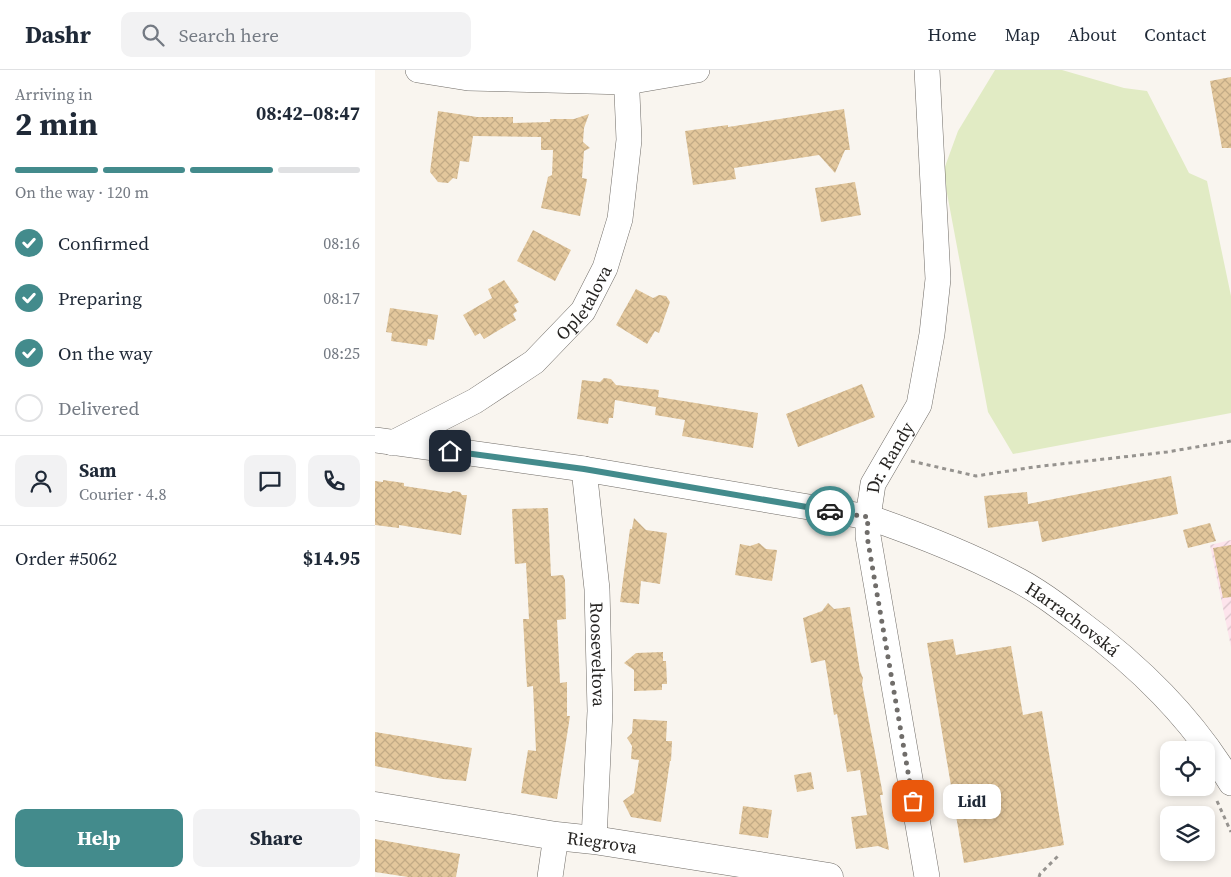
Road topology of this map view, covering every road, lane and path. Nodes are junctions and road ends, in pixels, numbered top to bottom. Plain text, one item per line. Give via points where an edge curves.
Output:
1 (417, 70) edge
2 (697, 70) edge
3 (927, 70) edge
4 (627, 76) edge
5 (384, 441) edge
6 (1231, 441) edge
7 (890, 455) junction
8 (584, 469) junction
9 (868, 517) junction
10 (1223, 791) edge
11 (375, 806) edge
12 (1231, 832) edge
13 (556, 836) junction
14 (594, 840) junction
15 (1060, 854) dead end
16 (550, 877) edge
17 (829, 877) edge
18 (927, 877) edge
19 (1039, 877) edge

1 - 4 street via 468,78
2 - 4 street
3 - 7 street, Dr. Randy via 938,279 919,404
4 - 5 street, Opletalova via 629,140 620,219 605,268 583,311 535,362 475,401
5 - 8 street, Harrachovská
6 - 7 path via 977,476
7 - 9 street, Dr. Randy via 873,484
8 - 9 street, Harrachovská
8 - 14 street, Rooseveltova via 597,589 600,711
9 - 10 street, Harrachovská via 913,532 1013,578 1051,601 1109,644 1165,696 1213,753
9 - 18 street, Dr. Randy via 867,536
10 - 12 path
11 - 13 street, Riegrova
13 - 14 street, Riegrova
13 - 16 street
14 - 17 street, Riegrova
15 - 19 path

